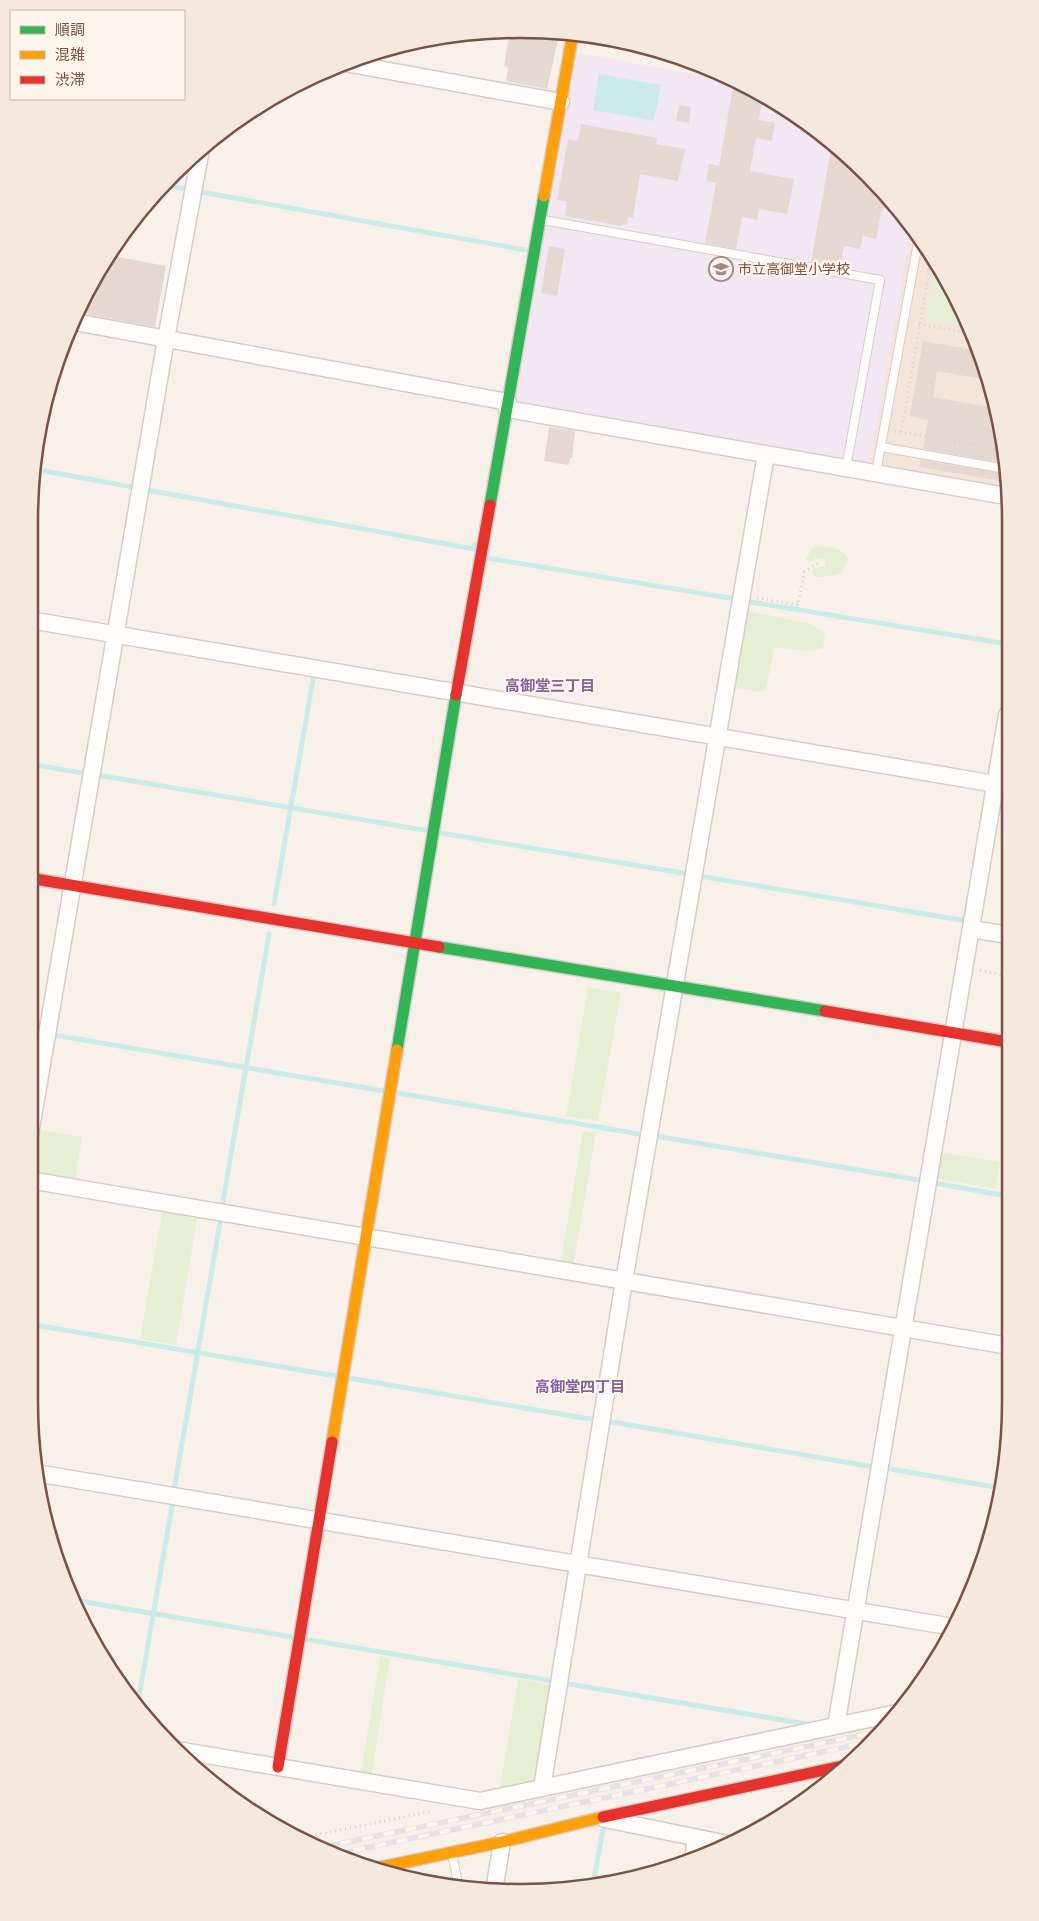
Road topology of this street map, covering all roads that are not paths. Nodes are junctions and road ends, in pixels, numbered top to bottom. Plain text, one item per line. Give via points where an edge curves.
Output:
1 (572, 41) edge
2 (358, 65) edge
3 (561, 102) junction
4 (199, 160) edge
5 (540, 220) junction
6 (917, 248) edge
7 (79, 323) edge
8 (166, 339) junction
9 (508, 405) junction
10 (881, 447) junction
11 (766, 454) junction
12 (846, 468) junction
13 (998, 468) edge
14 (876, 473) junction
15 (1000, 495) edge
16 (38, 621) edge
17 (115, 635) junction
18 (457, 692) junction
19 (718, 737) junction
20 (1001, 785) edge
21 (38, 879) edge
22 (72, 885) junction
23 (971, 929) junction
24 (1002, 934) edge
25 (416, 943) junction
26 (676, 987) junction
27 (953, 1034) junction
28 (1002, 1041) edge
29 (38, 1087) edge
30 (38, 1182) edge
31 (366, 1238) junction
32 (624, 1281) junction
33 (904, 1328) junction
34 (1002, 1345) edge
35 (44, 1474) edge
36 (319, 1520) junction
37 (578, 1564) junction
38 (856, 1611) junction
39 (946, 1626) edge
40 (885, 1716) edge
41 (836, 1726) junction
42 (190, 1752) edge
43 (278, 1767) junction
44 (832, 1768) edge
45 (542, 1788) junction
46 (599, 1818) junction
47 (696, 1838) junction
48 (502, 1842) junction
49 (716, 1842) edge
50 (694, 1851) edge
51 (451, 1852) junction
52 (389, 1865) edge
53 (457, 1879) edge
54 (495, 1882) edge

1 - 3 street
2 - 3 street
3 - 5 street
4 - 8 street
5 - 9 street
5 - 12 lane via 880,280
6 - 10 lane
7 - 8 street
8 - 9 street
8 - 17 street
9 - 11 street
9 - 18 street
10 - 13 lane
10 - 14 lane
11 - 12 street
11 - 19 street
12 - 14 street
14 - 15 street
16 - 17 street
17 - 18 street
17 - 22 street
18 - 19 street
18 - 25 street
19 - 20 street
19 - 26 street
20 - 23 street
21 - 22 street
22 - 25 street
22 - 29 street
23 - 24 street
23 - 27 street
25 - 26 street
25 - 31 street
26 - 27 street
26 - 32 street
27 - 28 street
27 - 33 street
30 - 31 street
31 - 32 street
31 - 36 street
32 - 33 street
32 - 37 street
33 - 34 street
33 - 38 street
35 - 36 street
36 - 37 street
36 - 43 street
37 - 38 street
37 - 45 street
38 - 39 street
38 - 41 street
40 - 41 street
41 - 45 street
42 - 43 street
43 - 45 street via 480,1801
44 - 46 street
46 - 47 street
46 - 48 street
47 - 49 street
47 - 50 street
48 - 51 street
48 - 54 street
51 - 52 street
51 - 53 lane

